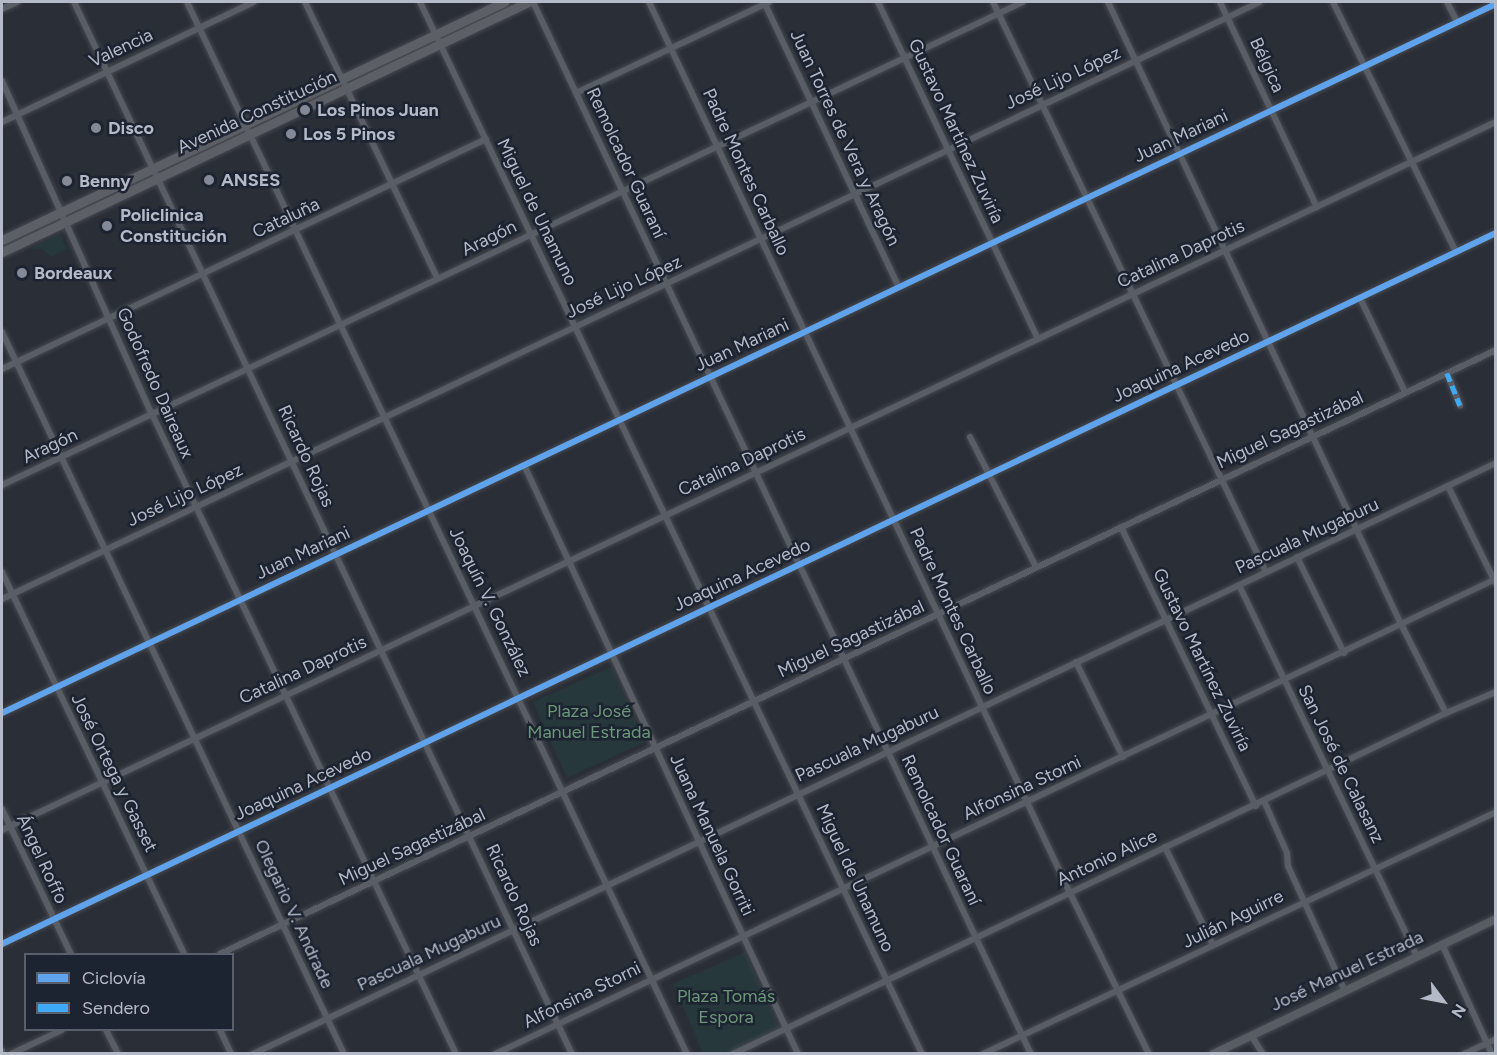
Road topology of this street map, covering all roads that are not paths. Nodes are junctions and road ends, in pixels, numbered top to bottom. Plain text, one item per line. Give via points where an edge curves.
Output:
1 (17, 2) edge
2 (74, 2) edge
3 (187, 2) edge
4 (254, 2) edge
5 (305, 2) edge
6 (420, 2) edge
7 (504, 2) edge
8 (528, 2) edge
9 (532, 2) edge
10 (649, 2) edge
11 (766, 2) edge
12 (878, 2) edge
13 (993, 2) edge
14 (1023, 2) edge
15 (1108, 2) edge
16 (1220, 2) edge
17 (1260, 2) edge
18 (1334, 2) edge
19 (1447, 2) edge
20 (1496, 4) edge
21 (2, 9) edge
22 (998, 13) junction
23 (1227, 17) junction
24 (1457, 22) junction
25 (200, 28) junction
26 (438, 39) junction
27 (671, 48) junction
28 (904, 58) junction
29 (1136, 60) junction
30 (1365, 66) junction
31 (107, 71) junction
32 (2, 81) edge
33 (344, 83) junction
34 (576, 93) junction
35 (811, 102) junction
36 (1042, 105) junction
37 (1271, 110) junction
38 (17, 114) junction
39 (2, 122) edge
40 (1496, 122) edge
41 (248, 129) junction
42 (486, 139) junction
43 (717, 146) junction
44 (948, 150) junction
45 (1180, 153) junction
46 (1411, 162) junction
47 (155, 173) junction
48 (393, 184) junction
49 (622, 191) junction
50 (855, 194) junction
51 (1087, 198) junction
52 (1317, 207) junction
53 (64, 216) junction
54 (295, 230) junction
55 (1496, 233) edge
56 (531, 234) junction
57 (761, 238) junction
58 (2, 240) edge
59 (992, 243) junction
60 (1226, 250) junction
61 (2, 252) edge
62 (1456, 252) junction
63 (203, 274) junction
64 (438, 279) junction
65 (666, 283) junction
66 (899, 287) junction
67 (1132, 294) junction
68 (1360, 298) junction
69 (110, 318) junction
70 (340, 325) junction
71 (575, 326) junction
72 (2, 332) edge
73 (805, 332) junction
74 (1038, 339) junction
75 (1269, 341) junction
76 (1496, 350) edge
77 (16, 363) junction
78 (2, 369) edge
79 (248, 369) junction
80 (1447, 373) junction
81 (710, 377) junction
82 (1175, 386) junction
83 (1406, 392) junction
84 (1460, 405) dead end
85 (152, 414) junction
86 (384, 417) junction
87 (620, 420) junction
88 (850, 428) junction
89 (1314, 436) junction
90 (970, 437) dead end
91 (61, 457) junction
92 (292, 461) junction
93 (1496, 463) edge
94 (524, 465) junction
95 (756, 473) junction
96 (989, 474) junction
97 (1222, 479) junction
98 (2, 485) edge
99 (1448, 486) junction
100 (196, 507) junction
101 (429, 510) junction
102 (665, 515) junction
103 (893, 520) junction
104 (1121, 527) junction
105 (1358, 529) junction
106 (105, 550) junction
107 (336, 554) junction
108 (1297, 557) junction
109 (568, 562) junction
110 (799, 565) junction
111 (1036, 567) junction
112 (2, 572) edge
113 (1266, 572) junction
114 (1495, 581) edge
115 (1239, 585) junction
116 (12, 594) junction
117 (2, 599) edge
118 (240, 600) junction
119 (476, 605) junction
120 (709, 607) junction
121 (938, 614) junction
122 (1166, 620) junction
123 (1401, 624) junction
124 (149, 643) junction
125 (382, 650) junction
126 (1344, 653) junction
127 (611, 654) junction
128 (844, 659) junction
129 (1076, 662) junction
130 (1285, 681) junction
131 (56, 687) junction
132 (1496, 692) edge
133 (285, 695) junction
134 (520, 697) junction
135 (754, 701) junction
136 (982, 707) junction
137 (2, 713) edge
138 (1446, 713) junction
139 (1213, 715) junction
140 (194, 738) junction
141 (426, 742) junction
142 (655, 748) junction
143 (887, 751) junction
144 (1123, 757) junction
145 (1327, 770) junction
146 (102, 782) junction
147 (330, 788) junction
148 (562, 792) junction
149 (799, 793) junction
150 (1264, 801) junction
151 (1027, 802) junction
152 (1256, 806) junction
153 (2, 809) edge
154 (1496, 812) edge
155 (9, 826) junction
156 (2, 830) edge
157 (238, 831) junction
158 (470, 836) junction
159 (698, 841) junction
160 (933, 847) junction
161 (1165, 847) junction
162 (1375, 868) junction
163 (146, 875) junction
164 (374, 882) junction
165 (607, 885) junction
166 (843, 889) junction
167 (1070, 892) junction
168 (1305, 901) junction
169 (54, 919) junction
170 (1496, 919) edge
171 (283, 925) junction
172 (514, 929) junction
173 (743, 937) junction
174 (976, 937) junction
175 (2, 944) edge
176 (1442, 944) junction
177 (1213, 945) junction
178 (71, 953) edge
179 (184, 953) edge
180 (222, 953) edge
181 (1417, 956) junction
182 (418, 975) junction
183 (652, 978) junction
184 (887, 980) junction
185 (1345, 991) junction
186 (1117, 992) junction
187 (327, 1018) junction
188 (558, 1024) junction
189 (786, 1028) junction
190 (58, 1031) edge
191 (107, 1031) edge
192 (221, 1031) edge
193 (1022, 1035) junction
194 (1251, 1035) junction
195 (1496, 1039) edge
196 (1487, 1043) junction
197 (11, 1053) edge
198 (118, 1053) edge
199 (231, 1053) edge
200 (253, 1053) edge
201 (344, 1053) edge
202 (456, 1053) edge
203 (495, 1053) edge
204 (572, 1053) edge
205 (687, 1053) edge
206 (733, 1053) edge
207 (798, 1053) edge
208 (922, 1053) edge
209 (983, 1053) edge
210 (1031, 1053) edge
211 (1149, 1053) edge
212 (1214, 1053) edge
213 (1263, 1053) edge
214 (1464, 1053) edge
215 (1492, 1053) edge

1 - 21 street
2 - 31 street, Ricardo Rojas
3 - 25 street, Joaquín V. González
4 - 25 street, Valencia
5 - 33 street
6 - 26 street, Miguel de Unamuno
7 - 26 main road, Avenida Constitución
8 - 26 main road, Avenida Constitución
9 - 34 street, Remolcador Guaraní
10 - 27 street, Padre Montes Carballo
11 - 27 street
11 - 35 street, Juan Torres de Vera y Aragón
12 - 28 street, Gustavo Martínez Zuviría
13 - 22 street
14 - 22 street, Aragón
15 - 29 street
16 - 23 street, Bélgica
17 - 23 street, José Lijo López
18 - 30 street
19 - 24 street
20 - 24 street, Juan Mariani
22 - 28 street, Aragón
22 - 36 street
23 - 29 street, José Lijo López
23 - 37 street, Bélgica
24 - 30 street, Juan Mariani
25 - 31 street, Valencia
25 - 41 street, Joaquín V. González
26 - 33 main road, Avenida Constitución
26 - 42 street, Miguel de Unamuno
27 - 34 street
27 - 43 street, Padre Montes Carballo
28 - 35 street, Aragón
28 - 44 street, Gustavo Martínez Zuviría
29 - 36 street, José Lijo López
29 - 45 street
30 - 37 street, Juan Mariani
30 - 46 street
31 - 38 street, Valencia
31 - 47 street, Ricardo Rojas
32 - 38 street, Godofredo Daireaux
33 - 41 main road, Avenida Constitución
33 - 48 street
34 - 49 street, Remolcador Guaraní
35 - 43 street, Aragón
35 - 50 street, Juan Torres de Vera y Aragón
36 - 44 street, José Lijo López
36 - 51 street
37 - 45 street, Juan Mariani
37 - 52 street, Bélgica
38 - 39 street, Valencia
38 - 53 street, Godofredo Daireaux
40 - 46 street, Catalina Daprotis
41 - 47 main road, Avenida Constitución
41 - 54 street, Joaquín V. González
42 - 48 street, Cataluña
42 - 56 street, Miguel de Unamuno
43 - 49 street, Aragón
43 - 57 street, Padre Montes Carballo
44 - 50 street, José Lijo López
44 - 59 street, Gustavo Martínez Zuviría
45 - 51 street, Juan Mariani
45 - 60 street
46 - 52 street, Catalina Daprotis
46 - 62 street
47 - 53 main road, Avenida Constitución
47 - 63 street, Ricardo Rojas
48 - 54 street, Cataluña
48 - 64 street
49 - 56 street, Aragón
49 - 65 street, Remolcador Guaraní
50 - 57 street, José Lijo López
50 - 66 street, Juan Torres de Vera y Aragón
51 - 59 street, Juan Mariani
51 - 67 street
52 - 60 street, Catalina Daprotis
53 - 58 main road, Avenida Constitución
53 - 61 main road, Avenida Constitución
53 - 69 street, Godofredo Daireaux
54 - 63 street, Cataluña
54 - 70 street, Joaquín V. González
55 - 62 street, Joaquina Acevedo
56 - 64 street, Aragón
56 - 71 street, Miguel de Unamuno
57 - 65 street, José Lijo López
57 - 73 street, Padre Montes Carballo
59 - 66 street, Juan Mariani
59 - 74 street, Gustavo Martínez Zuviría
60 - 67 street, Catalina Daprotis
60 - 75 street
62 - 68 street, Joaquina Acevedo
63 - 69 street, Cataluña
63 - 79 street, Ricardo Rojas
64 - 70 street, Aragón
65 - 71 street, José Lijo López
65 - 81 street, Remolcador Guaraní
66 - 73 street, Juan Mariani
67 - 74 street, Catalina Daprotis
67 - 82 street
68 - 75 street, Joaquina Acevedo
68 - 83 street
69 - 77 street, Cataluña
69 - 85 street, Godofredo Daireaux
70 - 79 street, Aragón
70 - 86 street, Joaquín V. González
71 - 86 street, José Lijo López
71 - 87 street, Miguel de Unamuno
72 - 77 street, Olegario V. Andrade
73 - 81 street, Juan Mariani
73 - 88 street, Padre Montes Carballo
74 - 88 street, Catalina Daprotis
75 - 82 street, Joaquina Acevedo
75 - 89 street
76 - 80 street, Miguel Sagastizábal
77 - 78 street, Cataluña
77 - 91 street, Olegario V. Andrade
79 - 85 street, Aragón
79 - 92 street, Ricardo Rojas
80 - 83 street, Miguel Sagastizábal
80 - 84 street
81 - 87 street, Juan Mariani
81 - 95 street, Remolcador Guaraní
82 - 96 street, Joaquina Acevedo
82 - 97 street
83 - 89 street, Miguel Sagastizábal
85 - 91 street, Aragón
85 - 100 street, Godofredo Daireaux
86 - 92 street, José Lijo López
86 - 101 street, Joaquín V. González
87 - 94 street, Juan Mariani
87 - 102 street, Miguel de Unamuno
88 - 95 street, Catalina Daprotis
88 - 103 street, Padre Montes Carballo
89 - 97 street, Miguel Sagastizábal
89 - 105 street
90 - 96 street
91 - 98 street, Aragón
91 - 106 street, Olegario V. Andrade
92 - 100 street, José Lijo López
92 - 107 street, Ricardo Rojas
93 - 99 street, Pascuala Mugaburu
94 - 101 street, Juan Mariani
94 - 109 street, Juana Manuela Gorriti
95 - 102 street, Catalina Daprotis
95 - 110 street, Remolcador Guaraní
96 - 103 street, Joaquina Acevedo
96 - 111 street
97 - 104 street, Miguel Sagastizábal
97 - 113 street
99 - 105 street, Pascuala Mugaburu
99 - 114 street
100 - 106 street, José Lijo López
100 - 118 street, Godofredo Daireaux
101 - 107 street, Juan Mariani
101 - 119 street, Joaquín V. González
102 - 109 street, Catalina Daprotis
102 - 120 street, Miguel de Unamuno
103 - 110 street, Joaquina Acevedo
103 - 121 street, Padre Montes Carballo
104 - 111 street, Miguel Sagastizábal
104 - 122 street, Gustavo Martínez Zuviría
105 - 108 street, Pascuala Mugaburu
105 - 123 street
106 - 116 street, José Lijo López
106 - 124 street, Olegario V. Andrade
107 - 118 street, Juan Mariani
107 - 125 street, Ricardo Rojas
108 - 113 street, Pascuala Mugaburu
108 - 126 street
109 - 119 street, Catalina Daprotis
109 - 127 street, Juana Manuela Gorriti
110 - 120 street, Joaquina Acevedo
110 - 128 street, Remolcador Guaraní
111 - 121 street, Miguel Sagastizábal
112 - 116 street, José Ortega y Gasset
113 - 115 street, Pascuala Mugaburu
114 - 123 street, Alfonsina Storni
115 - 122 street, Pascuala Mugaburu
115 - 130 street, San José de Calasanz
116 - 117 street, José Lijo López
116 - 131 street, José Ortega y Gasset
118 - 124 street, Juan Mariani
118 - 133 street, Godofredo Daireaux
119 - 125 street, Catalina Daprotis
119 - 134 street, Joaquín V. González
120 - 127 street, Joaquina Acevedo
120 - 135 street, Miguel de Unamuno
121 - 128 street, Miguel Sagastizábal
121 - 136 street, Padre Montes Carballo
122 - 129 street, Pascuala Mugaburu
122 - 139 street, Gustavo Martínez Zuviría
123 - 126 street, Alfonsina Storni
123 - 138 street
124 - 131 street, Juan Mariani
124 - 140 street, Olegario V. Andrade
125 - 133 street, Catalina Daprotis
125 - 141 street, Ricardo Rojas
126 - 130 street, Alfonsina Storni
127 - 134 street, Joaquina Acevedo
127 - 142 street, Juana Manuela Gorriti
128 - 135 street, Miguel Sagastizábal
128 - 143 street, Remolcador Guaraní
129 - 136 street, Pascuala Mugaburu
129 - 144 street
130 - 139 street, Alfonsina Storni
130 - 145 street, San José de Calasanz
131 - 137 street, Juan Mariani
131 - 146 street, José Ortega y Gasset
132 - 138 street, Antonio Alice
133 - 140 street, Catalina Daprotis
133 - 147 street, Godofredo Daireaux
134 - 141 street, Joaquina Acevedo
134 - 148 street, Joaquín V. González
135 - 142 street, Miguel Sagastizábal
135 - 149 street, Miguel de Unamuno
136 - 143 street, Pascuala Mugaburu
136 - 151 street, Padre Montes Carballo
138 - 145 street, Antonio Alice
139 - 144 street, Alfonsina Storni
139 - 152 street, Gustavo Martínez Zuviría
140 - 146 street, Catalina Daprotis
140 - 157 street, Olegario V. Andrade
141 - 147 street, Joaquina Acevedo
141 - 158 street, Ricardo Rojas
142 - 148 street, Miguel Sagastizábal
142 - 159 street, Juana Manuela Gorriti
143 - 149 street, Pascuala Mugaburu
143 - 160 street, Remolcador Guaraní
144 - 151 street, Alfonsina Storni
145 - 150 street, Antonio Alice
145 - 162 street, San José de Calasanz
146 - 155 street, Catalina Daprotis
146 - 163 street, José Ortega y Gasset
147 - 157 street, Joaquina Acevedo
147 - 164 street, Godofredo Daireaux
148 - 158 street, Miguel Sagastizábal
148 - 165 street, Joaquín V. González
149 - 159 street, Pascuala Mugaburu
149 - 166 street, Miguel de Unamuno
150 - 152 street, Antonio Alice
150 - 168 street
151 - 160 street, Alfonsina Storni
151 - 167 street, Padre Montes Carballo
152 - 161 street, Antonio Alice
153 - 155 street, Ángel Roffo
154 - 162 street, Julián Aguirre
155 - 156 street, Catalina Daprotis
155 - 169 street, Ángel Roffo
157 - 163 street, Joaquina Acevedo
157 - 171 street, Olegario V. Andrade
158 - 164 street, Miguel Sagastizábal
158 - 172 street, Ricardo Rojas
159 - 165 street, Pascuala Mugaburu
159 - 173 street, Juana Manuela Gorriti
160 - 166 street, Alfonsina Storni
160 - 174 street, Remolcador Guaraní
161 - 167 street, Antonio Alice
161 - 177 street
162 - 168 street, Julián Aguirre
162 - 181 street, San José de Calasanz
163 - 169 street, Joaquina Acevedo
163 - 179 street, José Ortega y Gasset
164 - 171 street, Miguel Sagastizábal
164 - 182 street, Godofredo Daireaux
165 - 172 street, Pascuala Mugaburu
165 - 183 street, Joaquín V. González
166 - 173 street, Alfonsina Storni
166 - 184 street, Miguel de Unamuno
167 - 174 street, Antonio Alice
167 - 186 street, Padre Montes Carballo
168 - 177 street, Julián Aguirre
168 - 185 street
169 - 175 street, Joaquina Acevedo
169 - 178 street, Ángel Roffo
170 - 176 main road, José Manuel Estrada
171 - 180 street, Miguel Sagastizábal
171 - 187 street, Olegario V. Andrade
172 - 182 street, Pascuala Mugaburu
172 - 188 street, Ricardo Rojas
173 - 183 street, Alfonsina Storni
173 - 189 street, Juana Manuela Gorriti
174 - 184 street, Antonio Alice
174 - 193 street, Remolcador Guaraní
176 - 181 main road, José Manuel Estrada
176 - 196 street
177 - 186 street, Julián Aguirre
181 - 185 main road, José Manuel Estrada
182 - 187 street, Pascuala Mugaburu
182 - 202 street, Godofredo Daireaux
183 - 188 street, Alfonsina Storni
183 - 205 street, Joaquín V. González
184 - 189 street, Antonio Alice
184 - 208 street, Miguel de Unamuno
185 - 194 main road, José Manuel Estrada
186 - 193 street, Julián Aguirre
186 - 211 street, Padre Montes Carballo
187 - 200 street, Pascuala Mugaburu
187 - 201 street, Olegario V. Andrade
188 - 203 street, Alfonsina Storni
188 - 204 street, Ricardo Rojas
189 - 206 street, Antonio Alice
189 - 207 street, Juana Manuela Gorriti
190 - 197 street
191 - 198 street
192 - 199 street
193 - 209 street, Julián Aguirre
193 - 210 street, Remolcador Guaraní
194 - 212 main road, José Manuel Estrada
194 - 213 street
195 - 196 street
196 - 214 street
196 - 215 street

